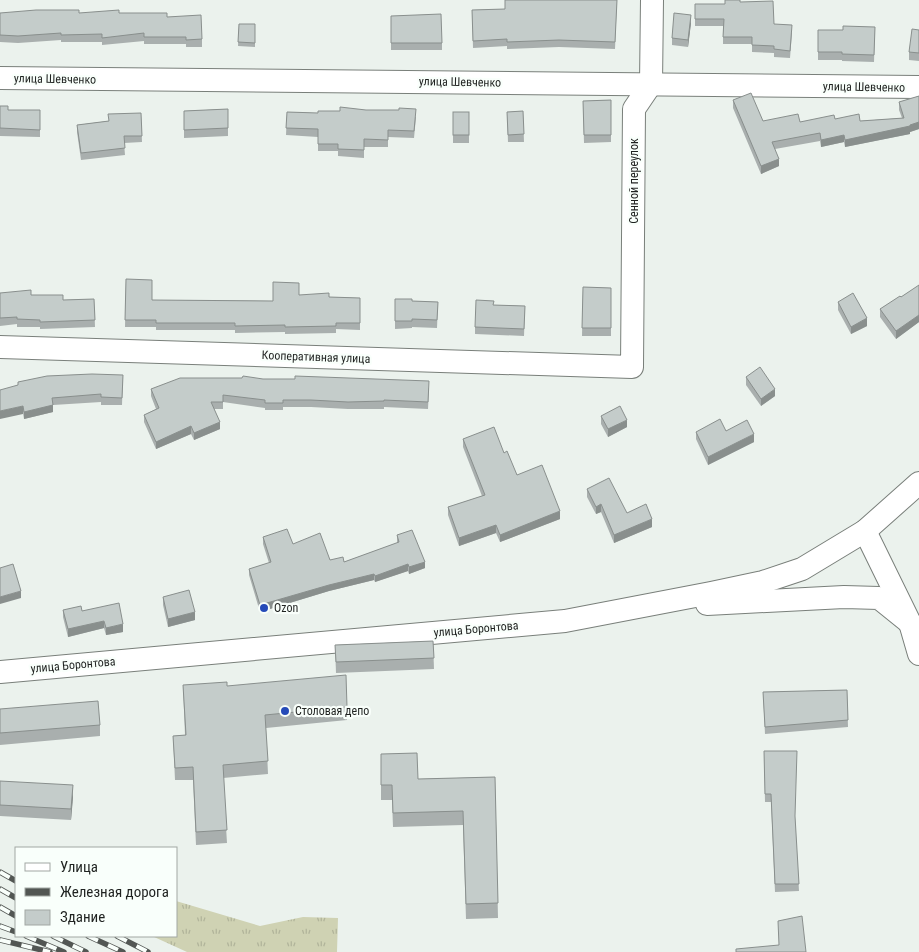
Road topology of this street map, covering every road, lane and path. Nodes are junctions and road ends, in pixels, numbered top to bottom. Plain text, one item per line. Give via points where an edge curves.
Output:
1 (652, 0) edge
2 (0, 78) edge
3 (651, 84) junction
4 (919, 87) edge
5 (0, 347) edge
6 (632, 368) joint
7 (919, 483) edge
8 (865, 531) junction
9 (633, 607) junction
10 (910, 623) junction
11 (919, 654) edge
12 (0, 672) edge

1 - 3 street
2 - 3 street, улица Шевченко
3 - 4 street, улица Шевченко
3 - 6 street, Сенной переулок via 634,109
5 - 6 street, Кооперативная улица
7 - 8 street, улица Боронтова
8 - 9 street, улица Боронтова via 794,572 745,586
8 - 10 street
9 - 10 street via 878,598
9 - 12 street, улица Боронтова via 564,621
10 - 11 street

